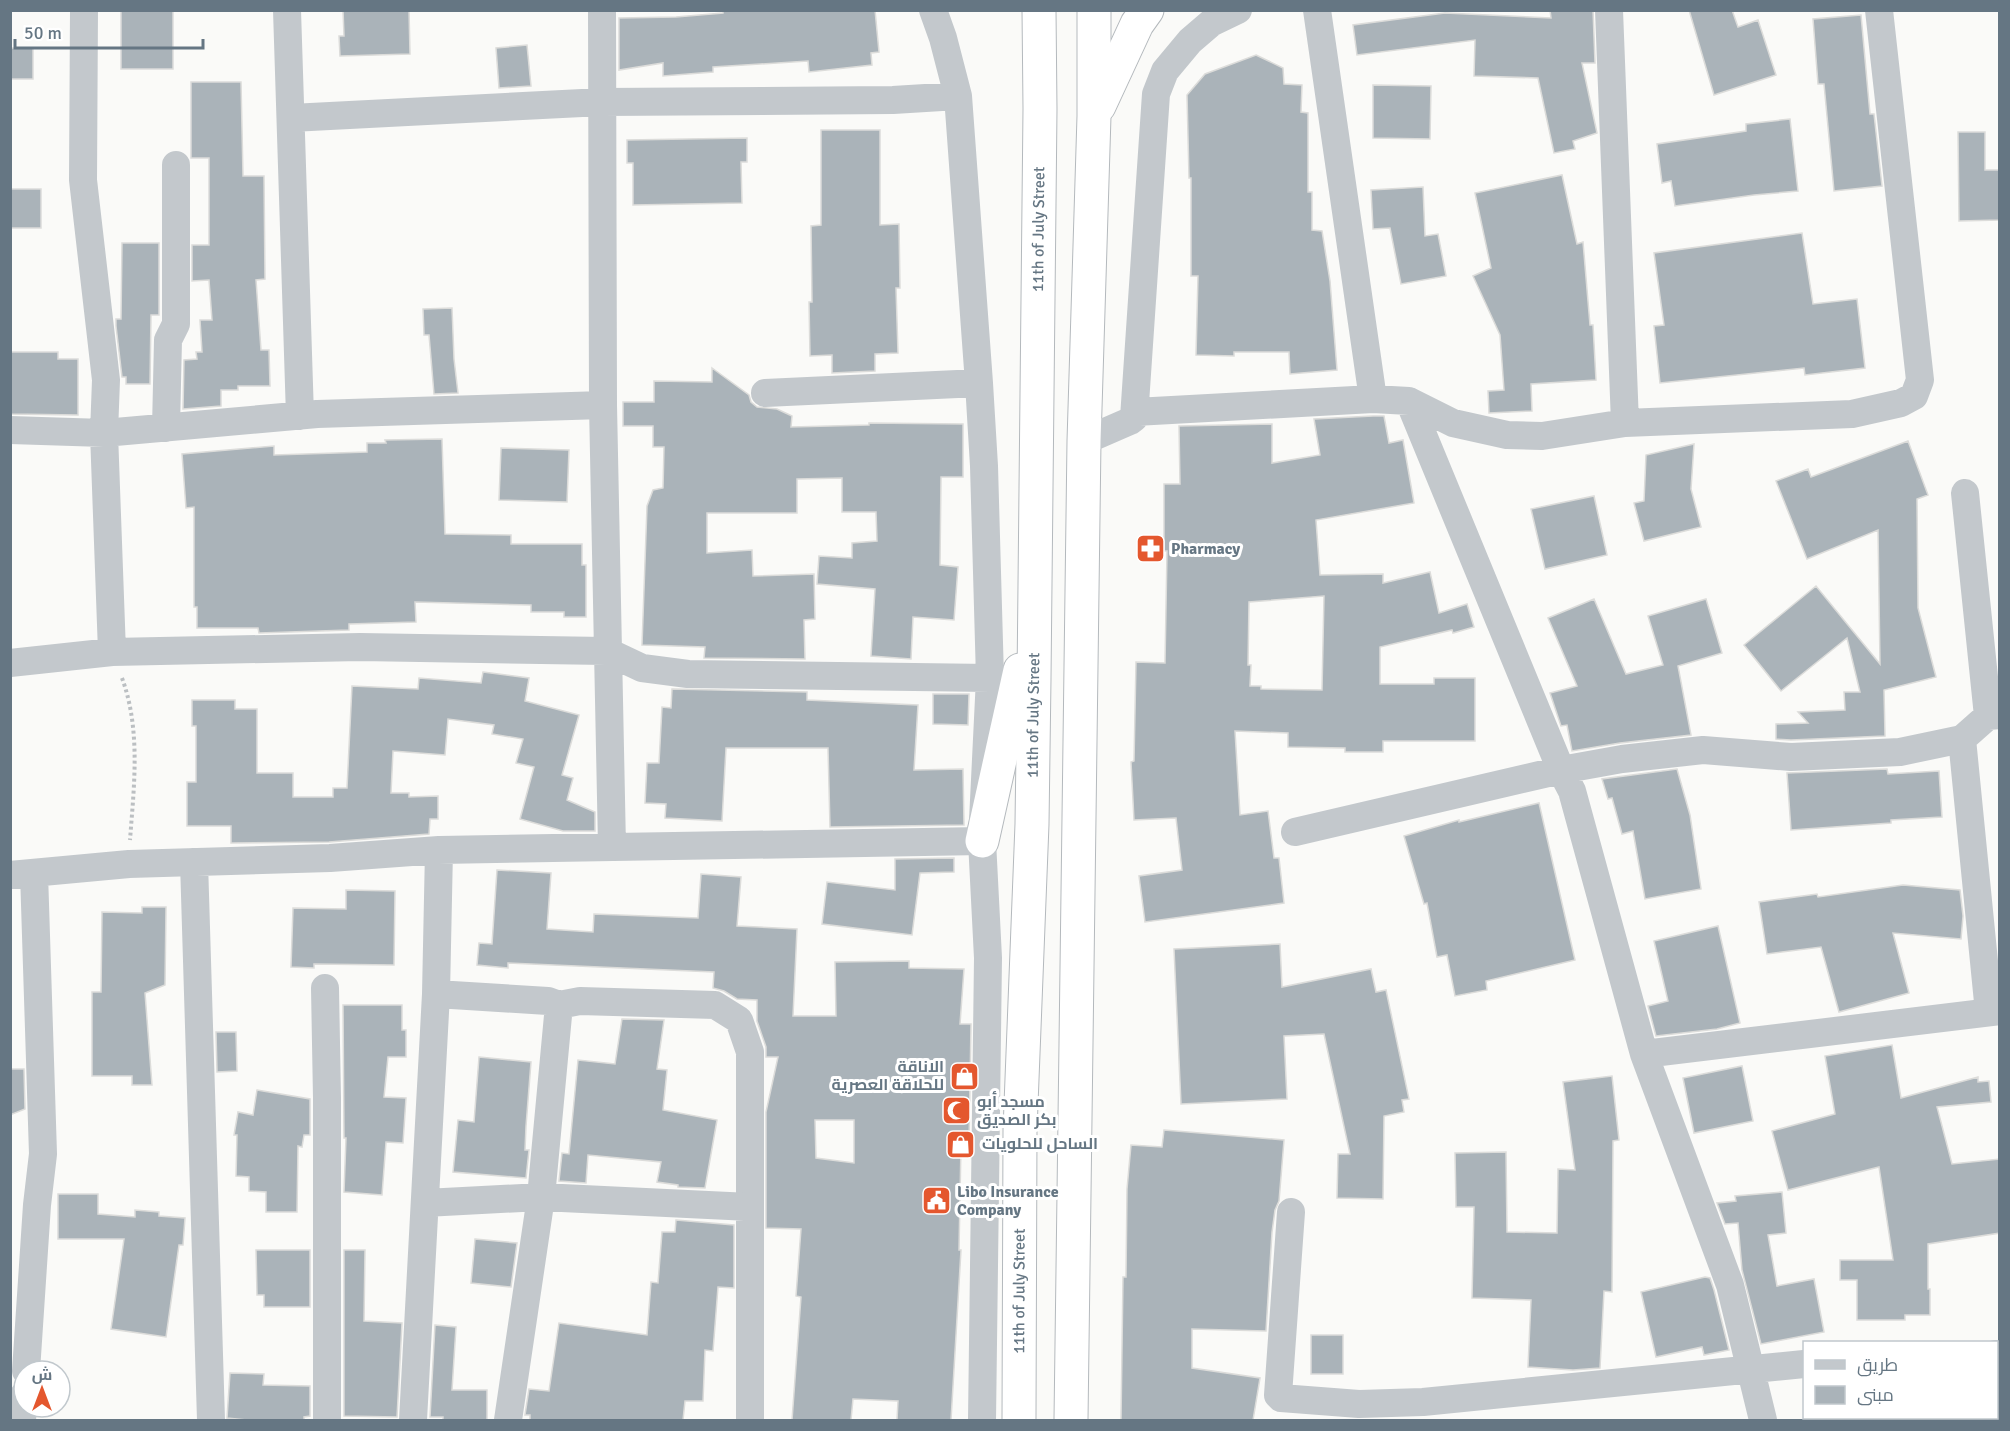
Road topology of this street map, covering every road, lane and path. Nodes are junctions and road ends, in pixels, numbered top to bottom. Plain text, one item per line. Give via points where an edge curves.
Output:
1 (84, 10) edge
2 (286, 10) edge
3 (602, 10) edge
4 (933, 10) edge
5 (1039, 10) edge
6 (1094, 10) edge
7 (1147, 10) edge
8 (1238, 10) edge
9 (1317, 10) edge
10 (1609, 10) edge
11 (1879, 10) edge
12 (958, 96) junction
13 (602, 102) junction
14 (1094, 116) junction
15 (291, 118) junction
16 (176, 165) dead end
17 (979, 383) junction
18 (765, 393) dead end
19 (1373, 399) junction
20 (1409, 401) junction
21 (603, 405) junction
22 (1135, 412) junction
23 (300, 416) junction
24 (1625, 423) junction
25 (166, 428) junction
26 (10, 430) edge
27 (104, 433) junction
28 (1084, 441) junction
29 (1965, 493) dead end
30 (1034, 607) junction
31 (606, 651) junction
32 (112, 652) junction
33 (10, 663) edge
34 (990, 678) junction
35 (1994, 716) edge
36 (1962, 739) junction
37 (1561, 770) junction
38 (1295, 832) dead end
39 (982, 841) junction
40 (612, 847) junction
41 (439, 850) junction
42 (194, 862) junction
43 (129, 864) junction
44 (22, 874) edge
45 (325, 988) dead end
46 (436, 994) junction
47 (559, 1005) junction
48 (1994, 1011) edge
49 (1644, 1054) junction
50 (541, 1197) junction
51 (424, 1203) junction
52 (750, 1207) junction
53 (1291, 1212) dead end
54 (27, 1359) edge
55 (1803, 1364) edge
56 (1750, 1368) junction
57 (211, 1420) edge
58 (327, 1420) edge
59 (413, 1420) edge
60 (508, 1420) edge
61 (750, 1420) edge
62 (982, 1420) edge
63 (1019, 1420) edge
64 (1071, 1420) edge
65 (1763, 1420) edge

1 - 27 street via 83,180 106,380
2 - 15 street
3 - 13 street
4 - 12 street
5 - 30 highway, 11th of July Street
6 - 14 highway
7 - 14 highway
8 - 22 street via 1211,23 1190,40 1165,70 1156,94
9 - 19 street
10 - 24 street
11 - 24 street via 1920,380 1914,396 1901,403 1852,414
12 - 13 street
12 - 17 street
13 - 15 street
13 - 21 street
14 - 28 highway
15 - 23 street
16 - 25 street via 176,324 168,340
17 - 18 street
17 - 34 street
19 - 20 street
19 - 22 street
20 - 24 street via 1453,423 1507,435 1542,436
20 - 37 street
21 - 23 street
21 - 31 street
22 - 28 street via 1130,422
23 - 25 street
25 - 27 street
26 - 27 street
27 - 32 street
28 - 64 highway
29 - 35 street
30 - 39 highway
30 - 63 highway, 11th of July Street via 1032,824 1020,1130
31 - 32 street via 360,647
31 - 34 street via 642,668 688,674
31 - 40 street
32 - 33 street
32 - 43 path via 126,689 136,749
34 - 39 street
35 - 36 street
36 - 37 street via 1900,752 1822,757 1703,750
36 - 48 street
37 - 38 street
37 - 49 street via 1572,791
39 - 40 street
39 - 62 street via 988,958
40 - 41 street
41 - 42 street
41 - 46 street
42 - 43 street
42 - 57 street
43 - 44 street
44 - 54 street via 43,1154
45 - 58 street
46 - 47 street via 548,1001
46 - 51 street
47 - 50 street
47 - 52 street via 580,1001 715,1005 739,1020 750,1052
48 - 49 street
49 - 56 street via 1730,1285
50 - 51 street
50 - 52 street
50 - 60 street
51 - 59 street
52 - 61 street
53 - 56 street via 1278,1395 1281,1398 1359,1404 1423,1402
55 - 56 street
56 - 65 street

